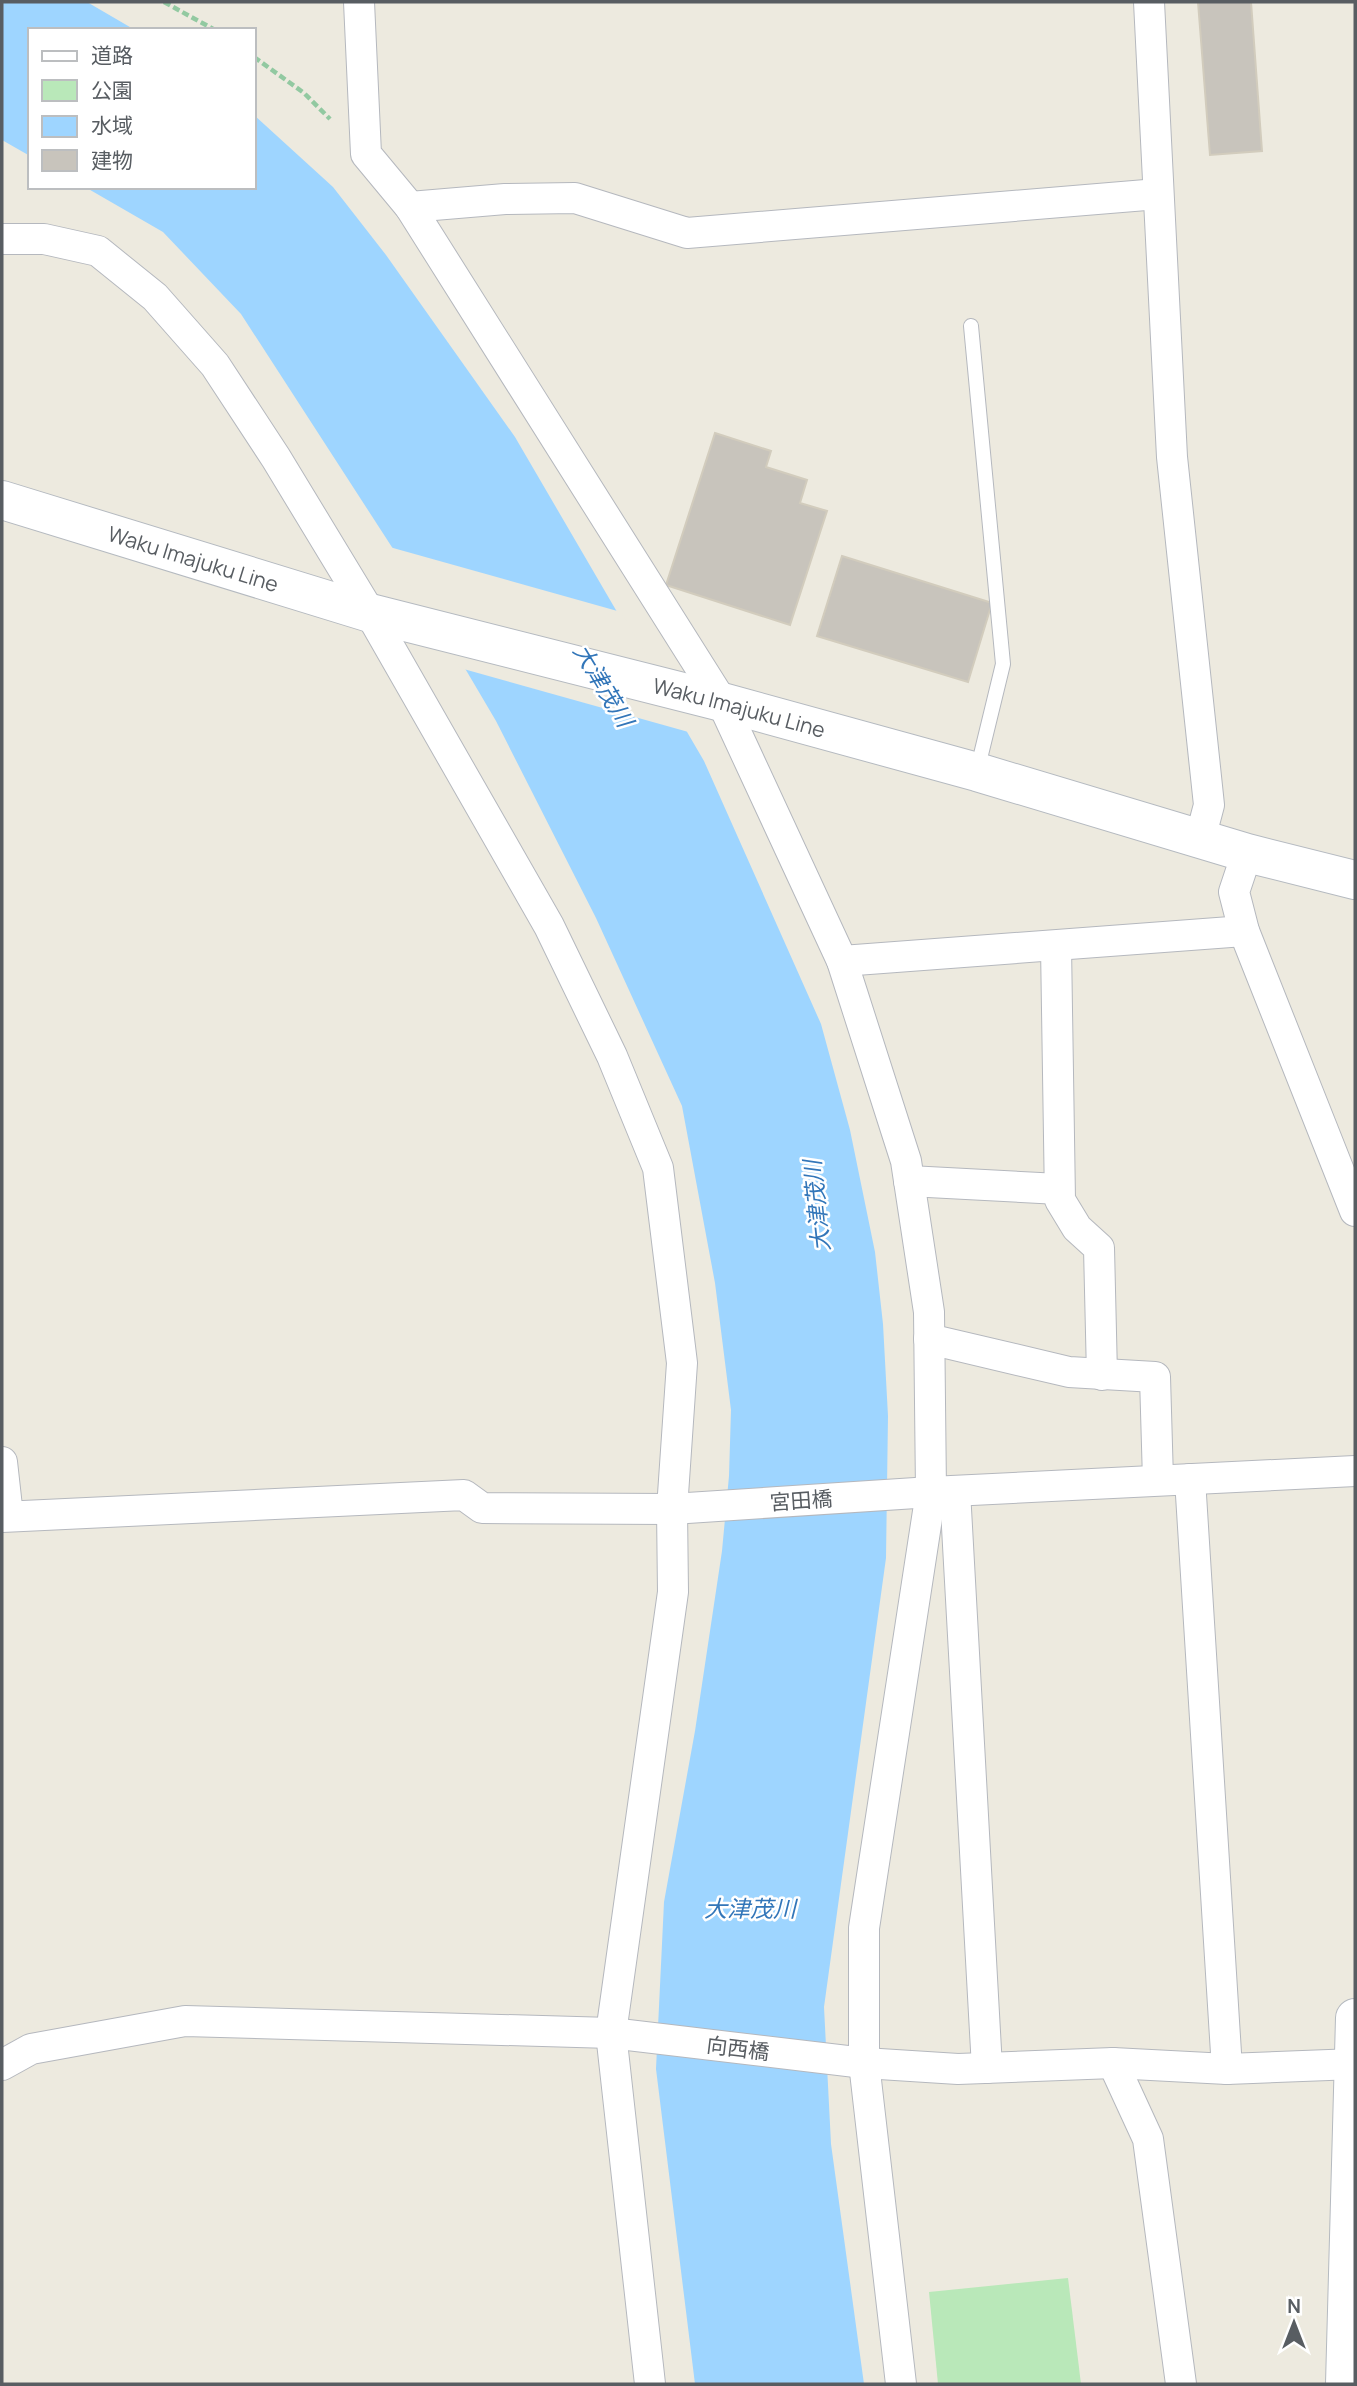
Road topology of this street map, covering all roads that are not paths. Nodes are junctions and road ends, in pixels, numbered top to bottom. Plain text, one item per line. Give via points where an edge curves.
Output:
1 (359, 2) edge
2 (1149, 2) edge
3 (1158, 194) junction
4 (410, 207) junction
5 (2, 239) edge
6 (971, 326) dead end
7 (2, 500) edge
8 (370, 613) junction
9 (722, 702) junction
10 (976, 772) junction
11 (1200, 839) junction
12 (1247, 853) junction
13 (1355, 880) edge
14 (1244, 931) junction
15 (1056, 946) junction
16 (842, 961) junction
17 (909, 1181) junction
18 (1059, 1189) junction
19 (1355, 1211) edge
20 (929, 1339) junction
21 (1102, 1375) junction
22 (2, 1462) edge
23 (1355, 1471) edge
24 (1190, 1479) junction
25 (1158, 1480) junction
26 (943, 1491) junction
27 (672, 1509) junction
28 (5, 1517) edge
29 (1355, 2018) edge
30 (611, 2033) junction
31 (864, 2063) junction
32 (1113, 2063) junction
33 (1354, 2064) edge
34 (2, 2065) edge
35 (987, 2068) junction
36 (1227, 2069) junction
37 (650, 2384) edge
38 (901, 2384) edge
39 (1181, 2384) edge
40 (1345, 2384) edge

1 - 4 street via 366,154
2 - 3 street
3 - 4 street via 687,233 575,198
3 - 11 street via 1172,457 1209,805
4 - 9 street
5 - 8 street via 44,239 98,251 155,297 215,365
6 - 10 lane via 1003,664
7 - 8 main road, Waku Imajuku Line
8 - 9 main road, Waku Imajuku Line
8 - 27 street via 549,926 612,1056 658,1168 682,1363
9 - 10 main road, Waku Imajuku Line
9 - 16 street
10 - 11 main road, Waku Imajuku Line
11 - 12 main road, Waku Imajuku Line
12 - 13 main road, Waku Imajuku Line
12 - 14 street via 1234,892
14 - 15 street
14 - 19 street
15 - 16 street
15 - 18 street
16 - 17 street
17 - 18 street
17 - 20 street
18 - 21 street via 1060,1200 1077,1228 1098,1248
20 - 21 street via 1069,1372
20 - 26 street
21 - 25 street via 1156,1377
22 - 28 street
23 - 24 street, 宮田橋
24 - 25 street, 宮田橋
24 - 36 street
25 - 26 street, 宮田橋
26 - 27 street, 宮田橋
26 - 31 street via 864,1928
26 - 35 street
27 - 28 street, 宮田橋 via 482,1508 464,1495
27 - 30 street via 673,1592
29 - 33 main road
30 - 31 street, 向西橋
30 - 34 street, 向西橋 via 185,2021 31,2049
30 - 37 street
31 - 35 street, 向西橋
31 - 38 street
32 - 35 street, 向西橋
32 - 36 street, 向西橋
32 - 39 street via 1148,2139
33 - 36 street, 向西橋
33 - 40 main road

